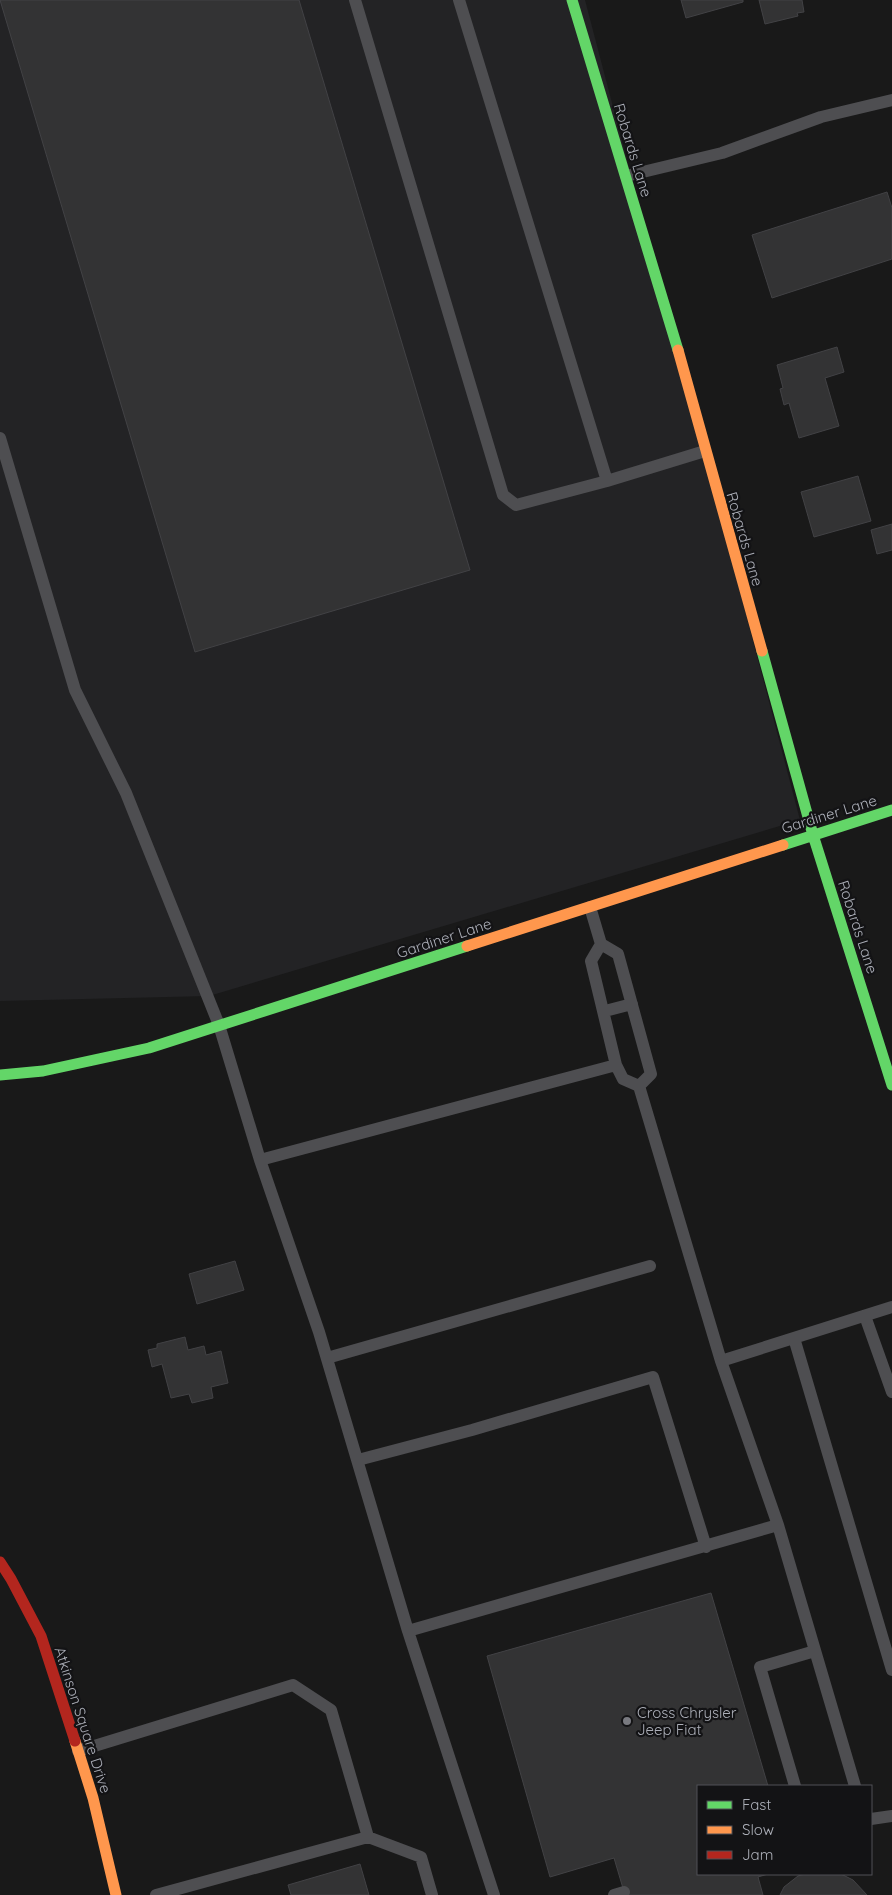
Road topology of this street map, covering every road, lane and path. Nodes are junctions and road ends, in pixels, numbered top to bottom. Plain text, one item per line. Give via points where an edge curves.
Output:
1 (356, 0) edge
2 (459, 0) edge
3 (572, 0) edge
4 (892, 100) edge
5 (626, 176) junction
6 (0, 438) edge
7 (705, 451) junction
8 (607, 481) junction
9 (892, 810) edge
10 (813, 835) junction
11 (590, 906) junction
12 (601, 944) junction
13 (632, 1004) junction
14 (604, 1011) junction
15 (219, 1025) junction
16 (616, 1065) junction
17 (0, 1075) edge
18 (892, 1085) edge
19 (639, 1086) junction
20 (260, 1160) junction
21 (650, 1266) dead end
22 (892, 1307) edge
23 (865, 1316) junction
24 (794, 1338) junction
25 (327, 1358) junction
26 (721, 1361) junction
27 (892, 1392) edge
28 (358, 1460) junction
29 (778, 1525) junction
30 (706, 1547) junction
31 (0, 1562) edge
32 (11, 1579) junction
33 (0, 1587) edge
34 (408, 1631) junction
35 (815, 1651) junction
36 (892, 1670) edge
37 (78, 1751) junction
38 (795, 1785) edge
39 (855, 1785) edge
40 (892, 1816) edge
41 (872, 1819) edge
42 (368, 1837) junction
43 (116, 1895) edge
44 (156, 1895) edge
45 (432, 1895) edge
46 (494, 1895) edge

1 - 8 lane via 504,495 516,505
2 - 8 lane
3 - 5 street, Robards Lane
4 - 5 lane via 821,117 722,153
5 - 7 street, Robards Lane
6 - 15 lane via 75,690 126,793
7 - 8 lane
7 - 10 street, Robards Lane
9 - 10 street, Gardiner Lane
10 - 11 street, Gardiner Lane
10 - 18 street, Robards Lane
11 - 12 lane
11 - 15 street, Gardiner Lane
12 - 13 lane via 618,954
12 - 14 lane via 591,961
13 - 14 lane
13 - 19 lane via 652,1074
14 - 16 lane
15 - 17 street, Gardiner Lane via 149,1048 42,1071
15 - 20 lane
16 - 19 lane via 623,1079
16 - 20 lane
19 - 26 lane
20 - 25 lane
21 - 25 lane
22 - 23 lane
23 - 24 lane
23 - 27 lane
24 - 26 lane
24 - 36 lane
25 - 28 lane
26 - 29 lane
28 - 30 lane via 654,1377
28 - 34 lane
29 - 30 lane
29 - 35 lane
30 - 34 lane
31 - 32 street, Atkinson Square Drive
32 - 33 lane
32 - 37 street, Atkinson Square Drive via 41,1636
34 - 46 lane
35 - 38 lane via 760,1667
35 - 39 lane
37 - 42 lane via 293,1685 331,1710
37 - 43 street, Atkinson Square Drive via 93,1798
40 - 41 lane
42 - 44 lane
42 - 45 lane via 421,1857

